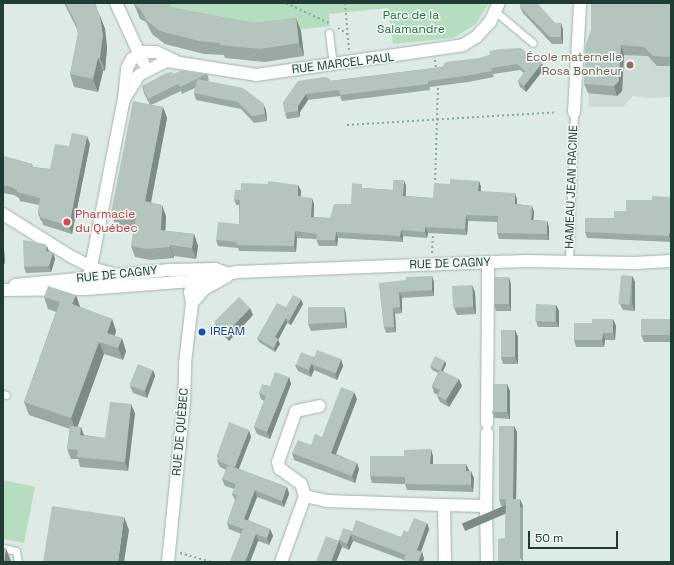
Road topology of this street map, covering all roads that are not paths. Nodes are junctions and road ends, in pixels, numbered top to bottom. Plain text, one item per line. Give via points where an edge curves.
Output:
1 (116, 3) edge
2 (580, 3) edge
3 (498, 8) edge
4 (329, 33) dead end
5 (533, 43) dead end
6 (139, 55) junction
7 (176, 61) junction
8 (333, 65) junction
9 (147, 70) junction
10 (124, 99) junction
11 (574, 112) joint
12 (3, 214) edge
13 (671, 261) edge
14 (488, 262) junction
15 (569, 262) junction
16 (90, 266) junction
17 (206, 268) junction
18 (169, 270) junction
19 (230, 274) junction
20 (120, 275) junction
21 (87, 284) junction
22 (3, 289) edge
23 (189, 289) junction
24 (319, 406) dead end
25 (305, 496) junction
26 (444, 505) junction
27 (486, 506) junction
28 (3, 548) edge
29 (168, 559) edge
30 (18, 562) edge
31 (282, 562) edge
32 (445, 562) edge
33 (487, 562) edge

1 - 6 street
2 - 11 street
3 - 5 lane, RUE MARCEL PAUL
3 - 8 street, RUE MARCEL PAUL via 476,37 463,45
4 - 8 lane
6 - 7 street, RUE MARCEL PAUL via 156,52
6 - 9 street
6 - 10 street, RUE MARCEL PAUL via 132,59 127,68
7 - 8 street, RUE MARCEL PAUL via 256,75
7 - 9 street, RUE MARCEL PAUL via 167,61
9 - 10 street, RUE MARCEL PAUL via 139,75
10 - 16 street, RUE MARCEL PAUL
11 - 15 lane, HAMEAU JEAN RACINE
12 - 16 street
13 - 15 street, RUE DE CAGNY
14 - 15 street, RUE DE CAGNY
14 - 19 street, RUE DE CAGNY
14 - 27 street
16 - 20 street
16 - 21 street, RUE MARCEL PAUL
17 - 18 street, RUE DE CAGNY
17 - 19 street, RUE DE CAGNY
17 - 23 street
18 - 20 street, RUE DE CAGNY
18 - 23 street
19 - 23 street, RUE DE CAGNY
19 - 23 street via 204,289
20 - 21 street, RUE DE CAGNY
21 - 22 street, RUE DE CAGNY via 24,292
21 - 23 street, RUE DE CAGNY
23 - 29 street, RUE DE QUÉBEC
24 - 25 street via 296,412 278,462 280,469 301,484
25 - 26 street via 326,501
25 - 31 street
26 - 27 street
26 - 32 street
27 - 33 street
28 - 30 lane via 16,551

